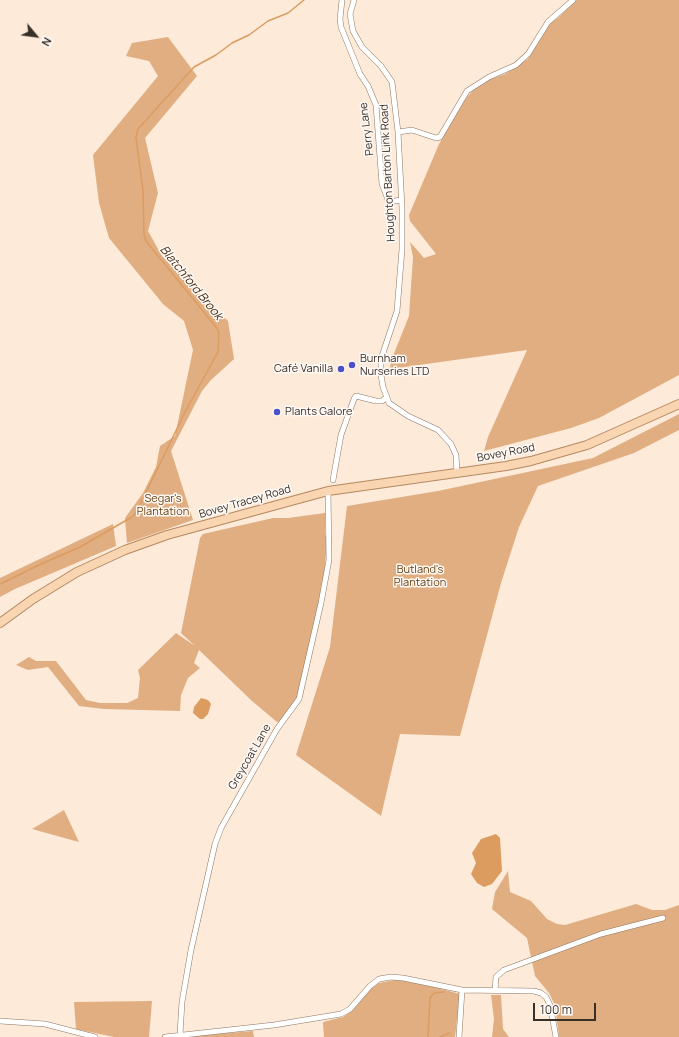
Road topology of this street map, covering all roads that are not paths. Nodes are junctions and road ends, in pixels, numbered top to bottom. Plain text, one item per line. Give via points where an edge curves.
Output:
1 (342, 0) edge
2 (354, 0) edge
3 (573, 0) edge
4 (398, 132) junction
5 (401, 200) junction
6 (386, 398) junction
7 (679, 404) edge
8 (457, 473) junction
9 (333, 480) dead end
10 (328, 491) junction
11 (0, 623) edge
12 (663, 918) dead end
13 (462, 990) junction
14 (494, 991) junction
15 (0, 1021) edge
16 (180, 1034) junction
17 (95, 1037) edge
18 (165, 1037) edge
19 (460, 1037) edge
20 (556, 1037) edge

1 - 5 street, Perry Lane via 341,27 376,105 382,184 389,202
2 - 4 street, Houghton Barton Link Road via 350,14 353,32 362,47 392,82
3 - 4 street via 548,22 528,54 516,65 489,77 467,91 440,137 412,130
4 - 5 street, Houghton Barton Link Road
5 - 6 street, Houghton Barton Link Road via 399,296 394,324 381,359 381,375
6 - 8 street via 408,416 438,430 451,444 456,455
6 - 9 street via 376,401 356,396 354,399 341,436
7 - 8 main road, Bovey Road via 586,445 506,466
8 - 10 main road, Bovey Road
10 - 11 main road, Bovey Tracey Road via 167,535 132,548 77,572
10 - 16 street, Greycoat Lane via 329,560 299,699 277,728 218,836 191,950 182,1002
12 - 14 street via 600,934 510,968 496,977
13 - 14 street
13 - 16 street via 391,977 379,979 350,1009 341,1014 274,1025
13 - 19 street
14 - 20 street via 541,993 550,1005
15 - 17 street via 45,1024
16 - 18 street

